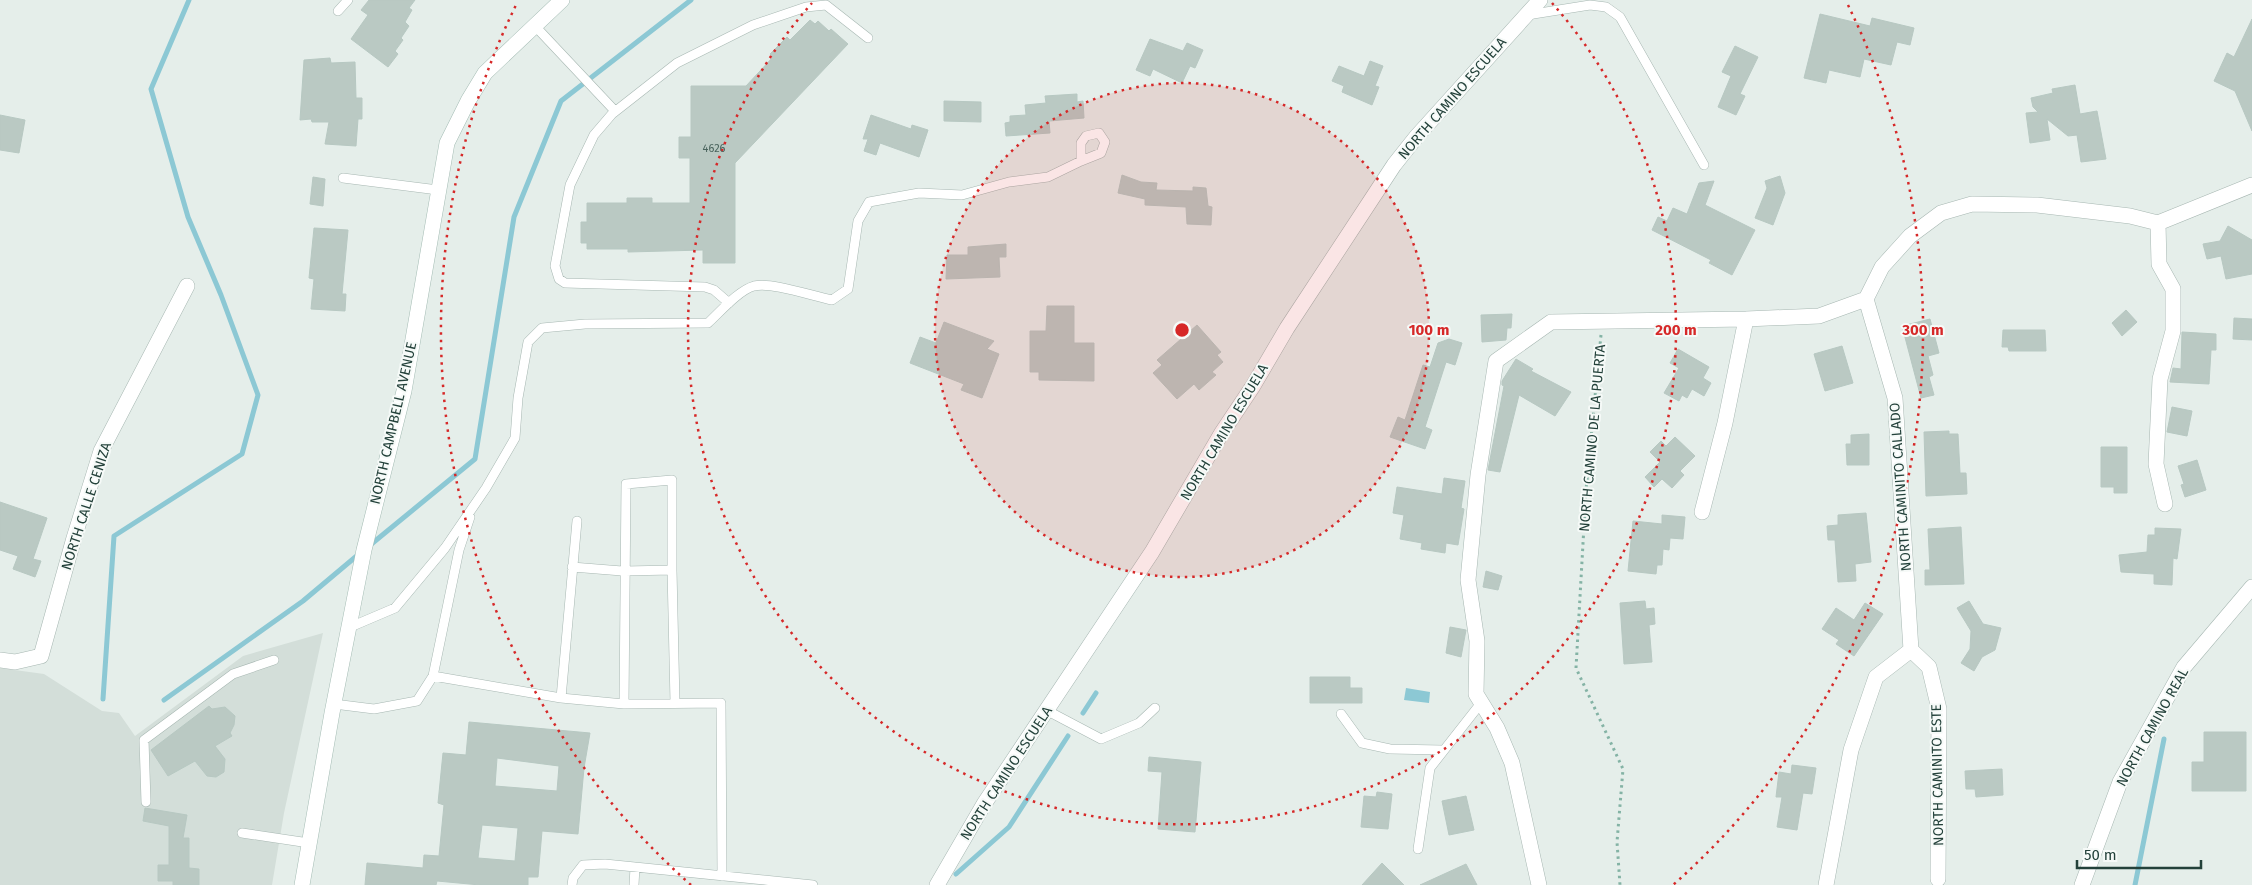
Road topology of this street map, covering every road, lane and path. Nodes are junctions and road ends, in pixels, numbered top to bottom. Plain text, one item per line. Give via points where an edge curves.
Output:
1 (348, 0) edge
2 (562, 0) edge
3 (1540, 0) edge
4 (338, 11) dead end
5 (1526, 15) junction
6 (534, 26) junction
7 (868, 38) dead end
8 (615, 111) junction
9 (1081, 161) dead end
10 (1704, 165) dead end
11 (343, 178) dead end
12 (2252, 185) edge
13 (438, 190) junction
14 (2158, 223) junction
15 (187, 286) dead end
16 (1866, 299) junction
17 (729, 304) junction
18 (1746, 319) junction
19 (1602, 320) junction
20 (2165, 504) dead end
21 (473, 507) junction
22 (1702, 512) dead end
23 (577, 521) dead end
24 (572, 567) junction
25 (672, 570) junction
26 (624, 571) junction
27 (2252, 587) edge
28 (348, 628) junction
29 (1911, 650) junction
30 (0, 660) edge
31 (274, 660) dead end
32 (433, 676) junction
33 (561, 698) junction
34 (1481, 703) junction
35 (334, 704) junction
36 (624, 704) junction
37 (674, 704) junction
38 (1155, 708) dead end
39 (1046, 710) junction
40 (1341, 714) dead end
41 (1442, 750) junction
42 (146, 802) dead end
43 (242, 833) dead end
44 (309, 843) junction
45 (1418, 849) dead end
46 (635, 868) junction
47 (722, 876) junction
48 (1938, 879) dead end
49 (302, 885) edge
50 (572, 885) edge
51 (634, 885) edge
52 (814, 885) edge
53 (937, 885) edge
54 (1540, 885) edge
55 (1620, 885) edge
56 (1826, 885) edge
57 (2082, 885) edge

1 - 4 lane
2 - 6 street, NORTH CAMPBELL AVENUE
3 - 5 street, NORTH CAMINO ESCUELA
5 - 10 lane via 1590,5 1606,7 1620,17
5 - 39 street, NORTH CAMINO ESCUELA via 1394,165 1287,328 1152,552
6 - 8 lane
6 - 13 street, NORTH CAMPBELL AVENUE via 485,73 468,101 447,143
7 - 8 lane via 826,5 806,7 753,25 677,63
8 - 17 lane via 594,135 570,185 554,266 559,279 565,284 705,287 714,290
9 - 17 lane via 1048,177 1010,182 962,195 920,193 870,202 858,221 848,289 832,300 785,288 754,286
11 - 13 lane
12 - 14 street
13 - 28 street, NORTH CAMPBELL AVENUE via 404,391
14 - 16 street via 2130,216 2037,205 1972,204 1941,213 1910,236 1882,267
14 - 20 street via 2159,264 2173,289 2173,331 2160,379 2156,464
15 - 30 street, NORTH CALLE CENIZA via 101,451 40,656 15,662
16 - 18 street via 1820,316
16 - 29 street, NORTH CAMINITO CALLADO via 1895,398
17 - 21 lane via 708,323 585,324 542,328 528,342 514,438
18 - 19 street
18 - 22 street via 1725,423
19 - 34 street via 1551,322 1496,361 1478,475 1468,580 1477,640 1476,694
19 - 55 path, NORTH CAMINO DE LA PUERTA via 1586,490 1576,668 1623,769 1617,842
21 - 28 lane via 445,548 396,608
21 - 32 lane via 459,550
23 - 24 lane
24 - 26 lane
24 - 33 lane
25 - 26 lane
25 - 26 lane via 672,480 626,484
25 - 37 lane
26 - 36 lane
27 - 57 street, NORTH CAMINO REAL via 2179,675 2120,782
28 - 35 street, NORTH CAMPBELL AVENUE
29 - 48 street, NORTH CAMINITO ESTE via 1930,666 1939,709
29 - 56 street via 1876,678 1851,750
31 - 42 lane via 233,674 144,740
32 - 33 lane
32 - 35 lane via 417,701 374,709
33 - 36 lane
34 - 41 lane
34 - 54 street via 1497,728 1512,763
35 - 44 street, NORTH CAMPBELL AVENUE
36 - 37 lane
37 - 47 lane via 721,703
38 - 39 lane via 1138,723 1101,739
39 - 53 street, NORTH CAMINO ESCUELA via 984,804
40 - 41 lane via 1362,743 1390,749
41 - 45 lane via 1430,768
43 - 44 lane
44 - 49 street, NORTH CAMPBELL AVENUE
46 - 47 lane
46 - 50 lane via 583,865
46 - 51 lane
47 - 52 lane

